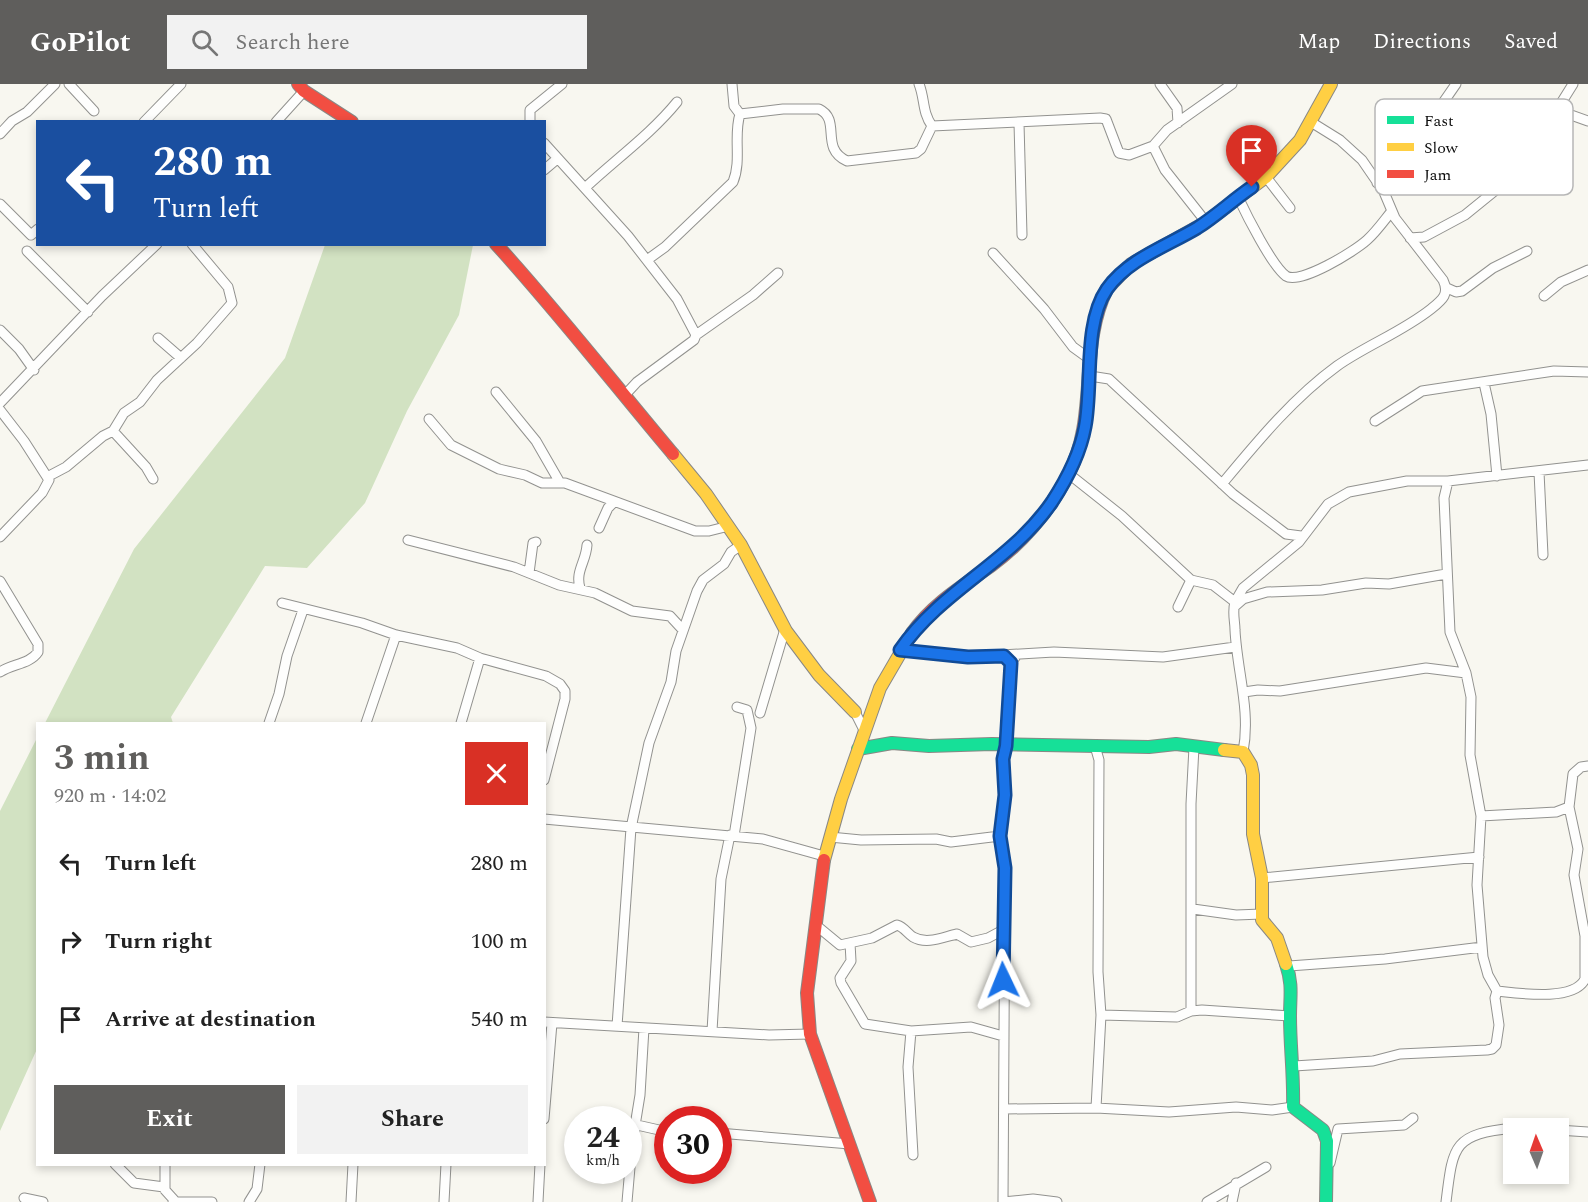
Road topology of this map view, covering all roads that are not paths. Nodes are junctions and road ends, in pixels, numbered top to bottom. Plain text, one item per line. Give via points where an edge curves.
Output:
1 (55, 84) edge
2 (69, 84) edge
3 (181, 84) edge
4 (562, 84) edge
5 (732, 84) edge
6 (919, 84) edge
7 (1160, 84) edge
8 (1232, 84) edge
9 (1331, 84) edge
10 (1456, 84) edge
11 (1573, 84) edge
12 (301, 88) edge
13 (1446, 99) edge
14 (1564, 99) edge
15 (677, 102) dead end
16 (94, 111) dead end
17 (740, 114) junction
18 (1573, 115) edge
19 (146, 120) edge
20 (277, 120) edge
21 (349, 120) edge
22 (530, 120) edge
23 (1588, 120) edge
24 (1311, 122) junction
25 (1019, 123) junction
26 (1178, 123) junction
27 (932, 126) junction
28 (0, 134) edge
29 (546, 145) edge
30 (1153, 146) junction
31 (557, 159) junction
32 (546, 168) edge
33 (1266, 177) junction
34 (1375, 180) edge
35 (586, 187) junction
36 (1385, 195) edge
37 (1491, 195) edge
38 (1238, 197) junction
39 (0, 204) edge
40 (1290, 208) dead end
41 (1391, 212) junction
42 (1206, 222) junction
43 (36, 230) edge
44 (1022, 235) dead end
45 (1410, 238) junction
46 (155, 246) edge
47 (194, 246) edge
48 (498, 246) edge
49 (27, 251) dead end
50 (1527, 251) dead end
51 (993, 253) dead end
52 (647, 260) junction
53 (1588, 270) edge
54 (778, 273) dead end
55 (1447, 288) junction
56 (1544, 296) dead end
57 (88, 312) junction
58 (0, 330) edge
59 (696, 335) junction
60 (158, 338) dead end
61 (181, 358) junction
62 (1091, 360) junction
63 (34, 370) junction
64 (1588, 372) edge
65 (1090, 376) junction
66 (1484, 383) junction
67 (496, 392) dead end
68 (624, 396) junction
69 (0, 403) edge
70 (0, 411) edge
71 (429, 419) dead end
72 (1375, 421) dead end
73 (114, 431) junction
74 (1588, 465) edge
75 (1539, 472) junction
76 (1069, 474) junction
77 (49, 476) junction
78 (1497, 476) junction
79 (153, 479) dead end
80 (559, 481) junction
81 (1448, 481) junction
82 (1222, 484) junction
83 (614, 502) junction
84 (729, 525) junction
85 (599, 528) dead end
86 (1301, 536) junction
87 (0, 537) edge
88 (408, 540) dead end
89 (536, 542) dead end
90 (587, 545) dead end
91 (741, 545) junction
92 (1543, 555) dead end
93 (529, 573) junction
94 (1446, 574) junction
95 (1191, 580) junction
96 (0, 581) edge
97 (580, 588) junction
98 (282, 603) dead end
99 (1234, 605) junction
100 (1178, 608) dead end
101 (303, 610) junction
102 (682, 623) junction
103 (785, 629) junction
104 (396, 635) junction
105 (1235, 647) junction
106 (900, 650) junction
107 (480, 658) junction
108 (1013, 660) junction
109 (0, 672) edge
110 (1466, 673) junction
111 (1244, 692) junction
112 (737, 707) dead end
113 (855, 712) junction
114 (760, 713) dead end
115 (871, 713) junction
116 (269, 722) edge
117 (366, 722) edge
118 (461, 722) edge
119 (864, 730) junction
120 (1006, 746) junction
121 (1095, 746) junction
122 (1194, 747) junction
123 (858, 749) junction
124 (1243, 752) junction
125 (1588, 765) edge
126 (546, 773) edge
127 (1569, 807) junction
128 (1480, 816) junction
129 (546, 819) edge
130 (631, 828) junction
131 (732, 836) junction
132 (830, 837) junction
133 (996, 837) junction
134 (824, 856) junction
135 (1479, 857) junction
136 (1262, 878) junction
137 (1193, 909) junction
138 (1262, 914) junction
139 (817, 926) junction
140 (1003, 930) junction
141 (850, 943) junction
142 (1482, 947) junction
143 (1289, 966) junction
144 (1585, 985) edge
145 (1497, 991) junction
146 (1191, 1011) junction
147 (1101, 1015) junction
148 (1290, 1017) junction
149 (548, 1022) edge
150 (617, 1026) junction
151 (644, 1028) junction
152 (712, 1031) junction
153 (911, 1031) junction
154 (810, 1034) junction
155 (1003, 1036) junction
156 (1294, 1066) junction
157 (546, 1070) edge
158 (638, 1106) edge
159 (1293, 1107) junction
160 (1096, 1108) junction
161 (1005, 1109) junction
162 (1413, 1118) dead end
163 (1503, 1130) edge
164 (1569, 1131) edge
165 (1588, 1132) edge
166 (732, 1134) edge
167 (850, 1144) junction
168 (913, 1155) dead end
169 (117, 1166) edge
170 (165, 1166) edge
171 (260, 1166) edge
172 (353, 1166) edge
173 (446, 1166) edge
174 (540, 1166) edge
175 (1266, 1167) dead end
176 (1328, 1171) junction
177 (1236, 1183) junction
178 (629, 1184) edge
179 (164, 1187) junction
180 (24, 1198) dead end
181 (174, 1201) edge
182 (43, 1202) edge
183 (212, 1202) edge
184 (249, 1202) edge
185 (351, 1202) edge
186 (444, 1202) edge
187 (538, 1202) edge
188 (627, 1202) edge
189 (870, 1202) edge
190 (1057, 1202) edge
191 (1207, 1202) edge
192 (1232, 1202) edge
193 (1326, 1202) edge
194 (1446, 1202) edge

1 - 28 street
2 - 16 street
3 - 19 street
4 - 22 street via 530,110
5 - 17 street via 734,105
6 - 27 street via 922,106
7 - 26 street via 1178,108
8 - 26 street
9 - 24 street
10 - 13 street
11 - 14 street
12 - 20 street
12 - 21 street
15 - 35 street via 660,123
17 - 27 street via 783,109 825,111 830,122 831,146 847,161 916,153
17 - 52 street via 739,168 733,182
18 - 23 street
24 - 33 street via 1291,152
24 - 34 street via 1350,148
25 - 27 street
25 - 30 street via 1106,119 1119,153 1129,155
25 - 44 street
26 - 30 street
29 - 31 street
30 - 42 street via 1165,170
31 - 32 street
31 - 35 street
33 - 38 street
33 - 40 street
35 - 52 street
36 - 41 street
37 - 45 street via 1465,215 1424,237
38 - 41 street via 1281,270 1286,277 1296,279 1365,242
38 - 42 street
39 - 43 street via 31,235
41 - 45 street
42 - 62 street via 1131,264 1115,278 1099,306
45 - 55 street
46 - 57 street
47 - 61 street via 223,279 233,298 225,312
48 - 68 street via 556,310
49 - 57 street
50 - 55 street via 1493,268 1462,291
51 - 62 street via 1073,347
52 - 59 street via 681,306
53 - 56 street via 1561,282
54 - 59 street via 753,296
55 - 82 street via 1446,295 1430,310 1340,364 1306,390
57 - 63 street
58 - 63 street
59 - 68 street
60 - 61 street
61 - 73 street via 140,402 124,413
62 - 65 street
63 - 69 street
64 - 66 street via 1554,371
65 - 76 street via 1085,427
65 - 82 street via 1109,380
66 - 72 street via 1422,391
66 - 78 street
67 - 80 street via 536,441
68 - 84 street
70 - 77 street
71 - 80 street via 451,445 499,469 542,483
73 - 77 street
73 - 79 street
74 - 75 street
75 - 78 street
75 - 92 street
76 - 95 street via 1122,516
76 - 106 street via 1037,523 993,564 929,613
77 - 87 street via 42,493
78 - 81 street
80 - 83 street
81 - 86 street via 1407,481 1349,492 1328,504
81 - 94 street via 1444,498
82 - 86 street via 1286,534
83 - 84 street via 695,531
83 - 85 street
84 - 91 street
86 - 99 street via 1299,542 1244,588
88 - 93 street
89 - 93 street via 532,543
90 - 97 street via 578,572
91 - 102 street via 703,580
91 - 103 street
93 - 97 street via 559,585
94 - 99 street via 1389,584 1267,592
94 - 110 street via 1450,632
95 - 99 street via 1213,585
95 - 100 street
96 - 109 street via 38,644 38,652 28,661
97 - 102 street via 632,611 670,616
98 - 101 street
99 - 105 street
101 - 104 street
101 - 116 street
102 - 130 street via 671,682 649,743
103 - 113 street via 819,675
103 - 114 street
104 - 107 street via 457,648
104 - 117 street
105 - 108 street via 1163,657 1054,652
105 - 111 street
106 - 108 street via 968,657 1004,656
106 - 115 street
107 - 118 street
107 - 126 street via 546,676 565,691
108 - 120 street
110 - 111 street via 1426,668
110 - 128 street via 1471,697 1470,755
111 - 124 street
112 - 131 street via 747,710 751,728
113 - 115 street
113 - 119 street
115 - 119 street
119 - 123 street
120 - 121 street
120 - 123 street via 892,743
120 - 133 street via 1005,795
121 - 122 street
121 - 147 street via 1099,760
122 - 124 street
122 - 137 street
123 - 132 street
124 - 136 street via 1253,775 1253,834
125 - 127 street via 1573,774
127 - 128 street via 1556,812
127 - 144 street via 1578,849 1574,875 1585,936
128 - 135 street
129 - 130 street
130 - 131 street
130 - 150 street
131 - 134 street
131 - 152 street via 720,889
132 - 133 street via 951,842
132 - 134 street
133 - 140 street via 1002,846 1005,868
134 - 139 street
135 - 136 street
135 - 142 street
136 - 138 street
137 - 138 street
137 - 146 street
138 - 143 street via 1264,925 1274,933
139 - 141 street via 835,943
139 - 154 street via 807,993
140 - 141 street via 971,942 957,934 927,940 916,939 897,925 872,938
140 - 155 street
141 - 153 street via 851,961 840,978 860,1018 870,1026
142 - 143 street
142 - 145 street via 1488,975
143 - 148 street via 1293,997
144 - 145 street via 1562,993
145 - 156 street via 1499,1025 1492,1049
146 - 147 street via 1177,1017
146 - 148 street
147 - 160 street
148 - 156 street
149 - 150 street
149 - 157 street
150 - 151 street
151 - 152 street
151 - 158 street
152 - 154 street
153 - 155 street via 970,1027
153 - 168 street via 908,1068
154 - 167 street
155 - 161 street
156 - 159 street
159 - 160 street via 1169,1112
159 - 176 street via 1323,1130
160 - 161 street
161 - 190 street via 1003,1202
162 - 176 street via 1404,1125 1338,1129
163 - 194 street via 1470,1135 1458,1146 1451,1162
164 - 165 street
166 - 167 street
167 - 189 street
169 - 179 street via 134,1183
170 - 179 street
171 - 184 street via 257,1189
172 - 185 street
173 - 186 street
174 - 187 street
175 - 177 street
176 - 193 street
177 - 191 street
177 - 192 street
178 - 188 street
179 - 181 street
180 - 182 street
181 - 183 street

